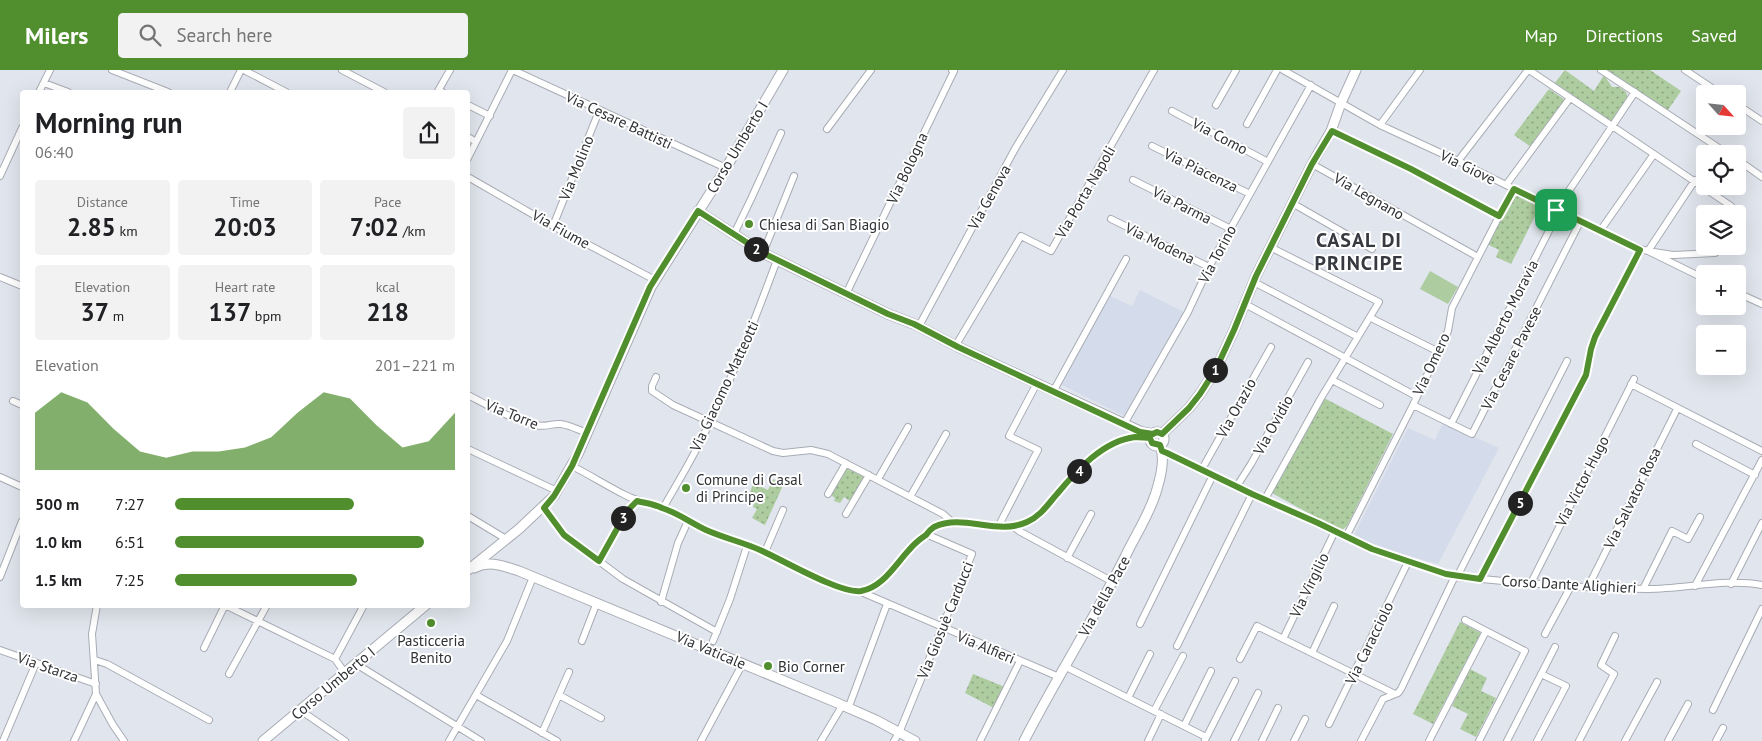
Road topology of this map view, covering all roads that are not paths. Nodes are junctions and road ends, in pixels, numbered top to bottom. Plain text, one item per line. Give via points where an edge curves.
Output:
1 (50, 70) edge
2 (112, 70) edge
3 (242, 70) edge
4 (342, 70) edge
5 (450, 70) edge
6 (513, 70) edge
7 (783, 70) edge
8 (871, 70) edge
9 (952, 70) edge
10 (1064, 70) edge
11 (1154, 70) edge
12 (1236, 70) edge
13 (1277, 70) edge
14 (1283, 70) edge
15 (1356, 70) edge
16 (1420, 70) edge
17 (1528, 70) edge
18 (1601, 70) edge
19 (1685, 70) edge
20 (44, 83) junction
21 (1311, 85) junction
22 (1708, 85) edge
23 (41, 90) edge
24 (63, 90) edge
25 (163, 90) edge
26 (231, 90) edge
27 (282, 90) edge
28 (380, 90) edge
29 (439, 90) edge
30 (1635, 92) junction
31 (1570, 98) junction
32 (1341, 103) junction
33 (1216, 105) dead end
34 (470, 106) edge
35 (1746, 110) edge
36 (599, 111) junction
37 (1172, 111) dead end
38 (490, 116) junction
39 (1762, 121) edge
40 (1247, 124) dead end
41 (1380, 125) junction
42 (1612, 126) junction
43 (826, 129) dead end
44 (1332, 131) junction
45 (20, 132) edge
46 (781, 133) dead end
47 (470, 139) edge
48 (476, 142) junction
49 (1714, 145) edge
50 (1152, 146) dead end
51 (470, 154) edge
52 (1654, 154) junction
53 (1458, 161) junction
54 (1268, 162) junction
55 (1312, 164) junction
56 (1746, 165) edge
57 (726, 168) junction
58 (0, 176) edge
59 (794, 176) dead end
60 (1762, 176) edge
61 (470, 178) edge
62 (1133, 180) dead end
63 (1695, 180) junction
64 (1506, 186) junction
65 (1514, 189) junction
66 (1250, 194) junction
67 (1292, 203) junction
68 (1730, 205) edge
69 (1557, 210) junction
70 (698, 211) junction
71 (1499, 216) junction
72 (1111, 219) dead end
73 (1580, 222) junction
74 (553, 226) junction
75 (1231, 229) junction
76 (1600, 231) junction
77 (734, 234) junction
78 (1270, 247) junction
79 (1372, 249) dead end
80 (1640, 250) junction
81 (1648, 251) junction
82 (763, 253) junction
83 (1696, 254) edge
84 (1478, 258) junction
85 (777, 260) junction
86 (1126, 260) dead end
87 (1209, 267) junction
88 (1696, 275) edge
89 (0, 277) edge
90 (655, 280) junction
91 (1254, 282) junction
92 (20, 285) edge
93 (846, 294) junction
94 (1746, 297) edge
95 (1245, 304) junction
96 (1762, 304) edge
97 (1370, 318) junction
98 (919, 326) junction
99 (1358, 337) junction
100 (956, 345) junction
101 (1271, 347) dead end
102 (1438, 351) junction
103 (1346, 359) junction
104 (1567, 361) dead end
105 (1308, 362) dead end
106 (656, 377) dead end
107 (1332, 380) junction
108 (1037, 383) junction
109 (1054, 390) junction
110 (470, 396) edge
111 (1416, 396) junction
112 (13, 401) dead end
113 (20, 404) edge
114 (1413, 404) junction
115 (1380, 405) dead end
116 (1677, 409) junction
117 (710, 422) junction
118 (1124, 424) junction
119 (1451, 424) junction
120 (908, 427) dead end
121 (587, 433) junction
122 (946, 434) dead end
123 (1155, 435) junction
124 (1696, 444) dead end
125 (1161, 448) junction
126 (470, 450) edge
127 (1762, 451) edge
128 (1762, 460) edge
129 (846, 463) junction
130 (572, 466) junction
131 (1202, 469) junction
132 (869, 474) junction
133 (1213, 475) junction
134 (1755, 475) junction
135 (0, 477) edge
136 (878, 479) junction
137 (20, 486) edge
138 (1236, 486) junction
139 (557, 491) junction
140 (828, 494) dead end
141 (1252, 494) junction
142 (910, 496) junction
143 (1265, 499) junction
144 (637, 501) junction
145 (544, 508) junction
146 (663, 508) junction
147 (783, 510) dead end
148 (846, 514) dead end
149 (1091, 514) dead end
150 (470, 517) edge
151 (1700, 517) dead end
152 (688, 521) junction
153 (953, 523) junction
154 (1762, 523) edge
155 (20, 526) edge
156 (998, 527) junction
157 (1014, 527) junction
158 (1335, 531) junction
159 (926, 534) junction
160 (1346, 537) junction
161 (503, 541) junction
162 (747, 546) junction
163 (765, 552) junction
164 (1067, 558) junction
165 (599, 561) junction
166 (1408, 562) junction
167 (470, 569) edge
168 (470, 570) edge
169 (0, 577) edge
170 (533, 577) junction
171 (1456, 577) junction
172 (1480, 579) junction
173 (1113, 582) junction
174 (1531, 583) junction
175 (1731, 584) junction
176 (1762, 585) edge
177 (1571, 586) junction
178 (1695, 586) junction
179 (1588, 587) junction
180 (1643, 589) junction
181 (860, 591) junction
182 (597, 602) junction
183 (661, 602) junction
184 (887, 604) junction
185 (1334, 606) dead end
186 (96, 608) edge
187 (224, 608) edge
188 (231, 608) edge
189 (265, 608) edge
190 (362, 608) edge
191 (422, 608) edge
192 (1762, 609) edge
193 (1465, 620) dead end
194 (258, 622) junction
195 (1140, 624) dead end
196 (942, 628) junction
197 (1486, 631) junction
198 (717, 632) junction
199 (1545, 634) dead end
200 (1615, 636) dead end
201 (1283, 639) junction
202 (582, 641) dead end
203 (713, 641) dead end
204 (1177, 646) dead end
205 (1555, 647) dead end
206 (204, 648) dead end
207 (0, 650) edge
208 (1312, 653) junction
209 (1150, 654) dead end
210 (1184, 656) dead end
211 (335, 659) junction
212 (1240, 659) dead end
213 (95, 660) junction
214 (1020, 661) junction
215 (36, 663) junction
216 (743, 663) junction
217 (356, 664) junction
218 (1064, 666) junction
219 (1211, 671) dead end
220 (569, 672) dead end
221 (345, 673) junction
222 (229, 674) dead end
223 (1354, 674) junction
224 (1542, 674) junction
225 (1059, 677) junction
226 (1234, 681) dead end
227 (1657, 682) dead end
228 (96, 684) junction
229 (1258, 693) dead end
230 (96, 694) junction
231 (1395, 694) junction
232 (476, 695) junction
233 (559, 696) junction
234 (1128, 698) junction
235 (1688, 704) dead end
236 (845, 707) junction
237 (1278, 708) dead end
238 (300, 710) junction
239 (1713, 710) dead end
240 (1158, 713) junction
241 (602, 718) dead end
242 (1305, 719) dead end
243 (209, 720) dead end
244 (1329, 724) dead end
245 (457, 726) junction
246 (1184, 726) junction
247 (1723, 728) dead end
248 (542, 733) junction
249 (896, 737) edge
250 (1205, 739) edge
251 (5, 740) edge
252 (74, 741) edge
253 (124, 741) edge
254 (263, 741) edge
255 (345, 741) edge
256 (449, 741) edge
257 (481, 741) edge
258 (557, 741) edge
259 (701, 741) edge
260 (821, 741) edge
261 (914, 741) edge
262 (980, 741) edge
263 (1024, 741) edge
264 (1148, 741) edge
265 (1234, 741) edge
266 (1262, 741) edge
267 (1294, 741) edge
268 (1361, 741) edge
269 (1429, 741) edge
270 (1479, 741) edge
271 (1507, 741) edge
272 (1537, 741) edge
273 (1579, 741) edge
274 (1625, 741) edge
275 (1668, 741) edge
276 (1716, 741) edge

1 - 20 street
2 - 25 street
3 - 26 street
3 - 27 street
4 - 28 street
5 - 29 street
6 - 36 street, Via Cesare Battisti
6 - 38 street
7 - 57 street, Corso Umberto I
8 - 43 street
9 - 93 street, Via Bologna
10 - 98 street, Via Genova via 1016,147
11 - 100 street, Via Porta Napoli via 1051,252 1021,236
12 - 33 street
13 - 40 street
14 - 21 street, Via Giove
15 - 32 street
16 - 41 street
17 - 31 street
17 - 53 street
18 - 30 street
19 - 22 street
20 - 23 street
20 - 24 street
21 - 32 street, Via Giove
21 - 54 street, Via Torino
30 - 42 street, Via Alberto Moravia
30 - 49 street
31 - 42 street
31 - 64 street
32 - 41 street, Via Giove
32 - 44 street
34 - 38 street
35 - 39 street
36 - 57 street, Via Cesare Battisti
36 - 74 street, Via Molino
37 - 54 street, Via Como
38 - 48 street
41 - 53 street, Via Giove
42 - 52 street
42 - 69 street, Via Alberto Moravia
44 - 55 street
44 - 71 street
45 - 58 street
46 - 77 street
47 - 48 street
48 - 51 street
50 - 66 street, Via Piacenza
52 - 63 street
52 - 76 street
53 - 64 street, Via Giove
54 - 66 street, Via Torino
55 - 67 street
55 - 84 street, Via Legnano
56 - 60 street
57 - 70 street, Corso Umberto I
59 - 82 street
61 - 74 street, Via Fiume
62 - 75 street, Via Parma
63 - 68 street
63 - 81 street
64 - 65 street, Via Giove
65 - 69 street, Via Giove
65 - 71 street, Via Omero
66 - 75 street, Via Torino
67 - 78 street
67 - 79 street
69 - 73 street, Via Giove
69 - 119 street, Via Alberto Moravia
70 - 77 street
70 - 90 street, Corso Umberto I
71 - 84 street, Via Omero
72 - 87 street, Via Modena
73 - 76 street, Via Giove
73 - 119 street, Via Cesare Pavese via 1472,434
74 - 90 street, Via Fiume
75 - 87 street, Via Torino
76 - 80 street, Via Giove
77 - 82 street
78 - 91 street
78 - 97 street via 1379,302
80 - 81 street, Via Giove
80 - 172 street via 1595,337 1586,375
81 - 83 street
81 - 88 street, Via Giove
82 - 85 street
84 - 102 street, Via Omero via 1452,308 1448,331
85 - 93 street
85 - 117 street, Via Giacomo Matteotti via 755,321
86 - 109 street
87 - 118 street, Via Torino via 1188,312
89 - 92 street
90 - 121 street, Corso Umberto I
91 - 95 street
91 - 99 street
93 - 98 street
94 - 96 street
95 - 103 street
95 - 123 street via 1216,369 1200,394 1189,408
97 - 99 street
97 - 102 street
98 - 100 street
99 - 103 street
100 - 108 street
101 - 131 street, Via Orazio
102 - 111 street, Via Omero
103 - 107 street
103 - 111 street
104 - 171 street
105 - 138 street, Via Ovidio
106 - 117 street via 652,390 658,396
107 - 115 street
107 - 143 street
108 - 109 street
108 - 156 street via 1009,436 1038,450
109 - 118 street
110 - 121 street, Via Torre via 533,425 562,424
111 - 114 street, Via Omero
112 - 113 street
114 - 119 street, Via Cesare Pavese
114 - 160 street, Via Omero
116 - 127 street
116 - 174 street, Via Victor Hugo via 1632,382
116 - 179 street, Via Salvator Rosa
117 - 129 street via 774,451 811,450
117 - 146 street, Via Giacomo Matteotti
118 - 123 street
120 - 136 street
121 - 130 street, Corso Umberto I
122 - 142 street
123 - 125 street via 1152,443
123 - 157 street via 1135,437 1107,447 1095,455 1039,515
124 - 134 street
125 - 131 street, Corso Dante Alighieri
125 - 173 street, Via della Pace via 1163,455 1157,489
126 - 139 street
128 - 134 street
129 - 132 street
129 - 140 street
130 - 139 street, Corso Umberto I
130 - 144 street, Via Alfieri
131 - 133 street, Corso Dante Alighieri
132 - 136 street
132 - 148 street
133 - 138 street, Corso Dante Alighieri
133 - 195 street
134 - 178 street
135 - 137 street
136 - 142 street
138 - 141 street, Corso Dante Alighieri
139 - 145 street, Corso Umberto I
141 - 143 street, Corso Dante Alighieri
141 - 204 street
142 - 153 street
143 - 158 street, Corso Dante Alighieri
144 - 146 street, Via Alfieri
144 - 165 street via 627,511
145 - 161 street, Corso Umberto I
145 - 165 street via 564,535
146 - 152 street, Via Alfieri
147 - 163 street
149 - 164 street
150 - 161 street
151 - 180 street via 1688,539 1672,531
152 - 162 street, Via Alfieri
152 - 183 street via 678,542
153 - 156 street
153 - 159 street via 934,527
154 - 175 street
155 - 169 street
156 - 157 street
157 - 164 street
158 - 160 street, Corso Dante Alighieri
158 - 201 street, Via Virgilio
159 - 181 street via 874,587
159 - 196 street, Via Giosuè Carducci via 972,554
160 - 166 street, Corso Dante Alighieri
161 - 167 street, Corso Umberto I
161 - 170 street, Via Vaticale via 496,550 500,560
162 - 163 street, Via Alfieri
162 - 198 street
163 - 181 street, Via Alfieri via 820,579
164 - 173 street
165 - 183 street via 623,580
166 - 171 street, Corso Dante Alighieri
166 - 223 street, Via Caracciolo
168 - 170 street, Via Vaticale via 494,564
170 - 182 street, Via Vaticale
170 - 232 street via 507,641
171 - 172 street, Corso Dante Alighieri
171 - 231 street via 1401,689
172 - 174 street, Corso Dante Alighieri
173 - 218 street, Via della Pace
174 - 177 street, Corso Dante Alighieri
175 - 176 street, Corso Dante Alighieri
175 - 178 street, Corso Dante Alighieri
177 - 179 street, Corso Dante Alighieri
177 - 199 street
178 - 180 street, Corso Dante Alighieri
179 - 180 street, Corso Dante Alighieri
181 - 184 street, Via Alfieri
182 - 202 street
182 - 216 street, Via Vaticale
183 - 198 street
184 - 196 street, Via Alfieri
184 - 236 street
185 - 208 street
186 - 213 street via 92,634
187 - 206 street
188 - 194 street
189 - 194 street
190 - 211 street
191 - 217 street, Corso Umberto I
192 - 239 street
193 - 197 street
194 - 211 street
194 - 222 street
196 - 214 street, Via Alfieri
196 - 249 street, Via Giosuè Carducci
197 - 269 street
197 - 270 street via 1526,651
198 - 203 street
200 - 273 street via 1600,665 1614,674
201 - 208 street
201 - 212 street via 1257,626
205 - 224 street
207 - 215 street, Via Starza
208 - 223 street
209 - 234 street
210 - 240 street
211 - 221 street
213 - 228 street
213 - 243 street via 108,664
214 - 225 street, Via Alfieri
214 - 262 street
215 - 228 street, Via Starza
215 - 251 street
216 - 236 street, Via Vaticale
216 - 259 street
217 - 221 street, Corso Umberto I
217 - 245 street
218 - 225 street, Via della Pace
218 - 234 street
219 - 246 street
220 - 233 street
221 - 238 street, Corso Umberto I
223 - 231 street
223 - 244 street, Via Caracciolo
224 - 271 street
224 - 272 street via 1566,686
225 - 263 street, Via della Pace
226 - 250 street
227 - 274 street
228 - 230 street
229 - 265 street
230 - 252 street
230 - 253 street
231 - 268 street via 1383,699
232 - 245 street
232 - 248 street
233 - 241 street
233 - 248 street
234 - 240 street
235 - 275 street
236 - 249 street, Via Vaticale via 876,720
236 - 260 street
237 - 266 street
238 - 254 street, Corso Umberto I
238 - 255 street
240 - 246 street
240 - 264 street
242 - 267 street
245 - 256 street
245 - 257 street
246 - 250 street
247 - 276 street
248 - 258 street
249 - 261 street, Via Vaticale

